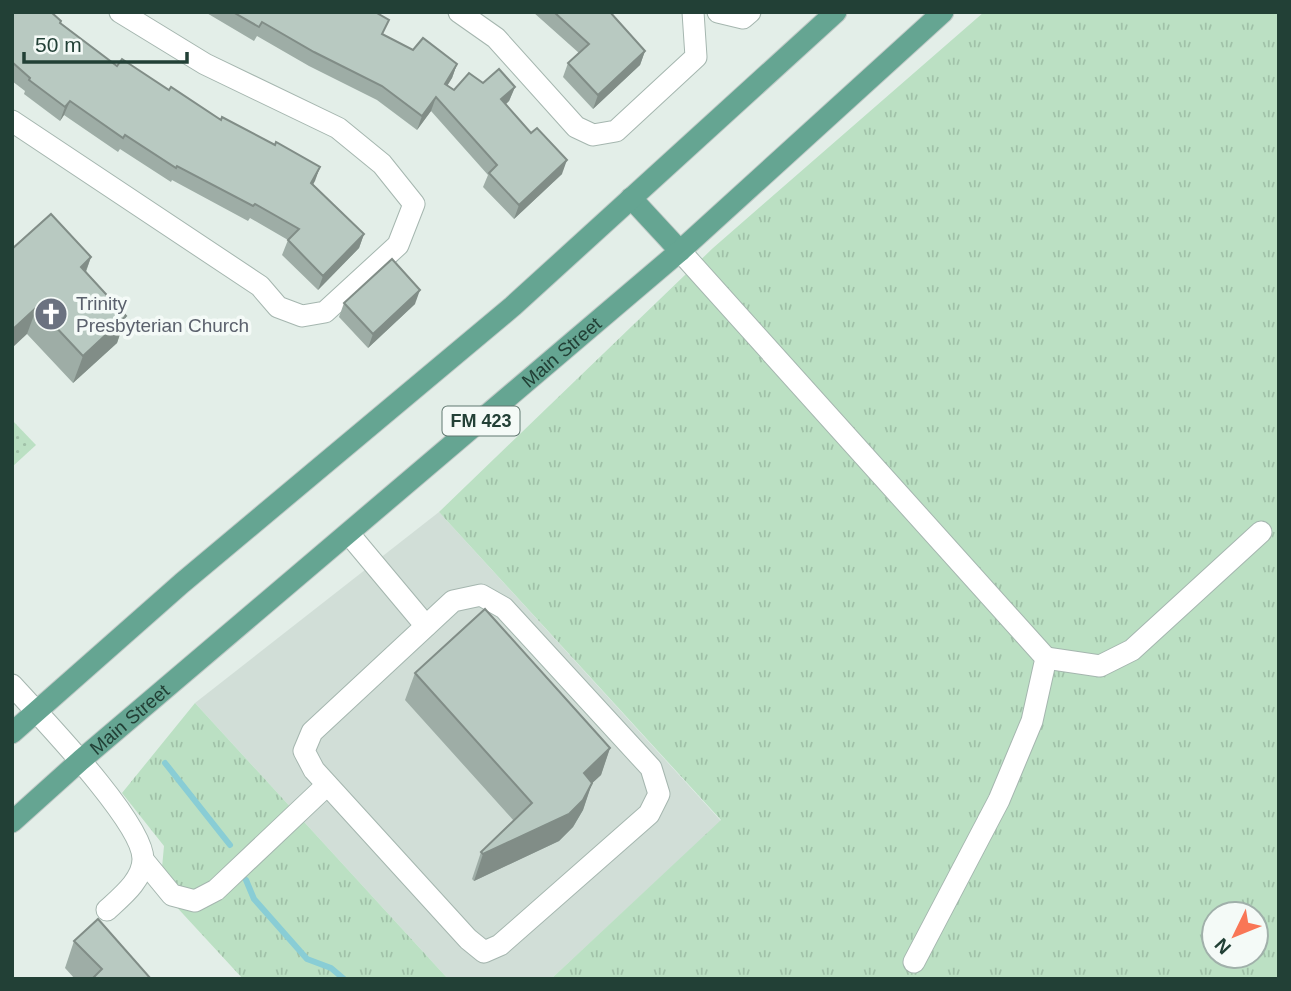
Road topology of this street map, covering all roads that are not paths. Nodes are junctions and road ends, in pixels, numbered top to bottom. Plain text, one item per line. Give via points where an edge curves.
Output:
1 (120, 12) edge
2 (459, 12) edge
3 (693, 12) edge
4 (718, 12) edge
5 (750, 12) edge
6 (836, 12) edge
7 (943, 12) edge
8 (12, 121) edge
9 (631, 198) junction
10 (680, 251) junction
11 (1261, 532) dead end
12 (349, 534) junction
13 (426, 626) junction
14 (1046, 658) junction
15 (12, 685) edge
16 (36, 711) junction
17 (12, 733) edge
18 (81, 760) junction
19 (327, 785) junction
20 (12, 822) edge
21 (144, 861) junction
22 (107, 910) dead end
23 (914, 962) dead end

1 - 8 street via 205,64 338,128 382,164 414,204 398,246 325,312 302,316 278,307 260,286
2 - 3 street via 496,38 576,127 593,135 616,131 696,57
4 - 5 street via 743,18
6 - 9 main road
7 - 10 main road, Main Street / FM 423
9 - 10 main road
9 - 16 main road via 513,306
10 - 12 main road, Main Street / FM 423
10 - 14 street
11 - 14 street via 1132,650 1100,666
12 - 13 street
12 - 18 main road, Main Street / FM 423
13 - 19 street via 312,732 304,751
13 - 19 street via 453,601 481,595 504,608 650,768 659,794 649,814 500,945 484,952
14 - 23 street via 1032,721 999,800
15 - 16 street
16 - 17 main road
16 - 18 street
18 - 20 main road, Main Street / FM 423
18 - 21 street via 139,839
19 - 21 street via 216,890 195,901 172,895
21 - 22 street via 134,883

